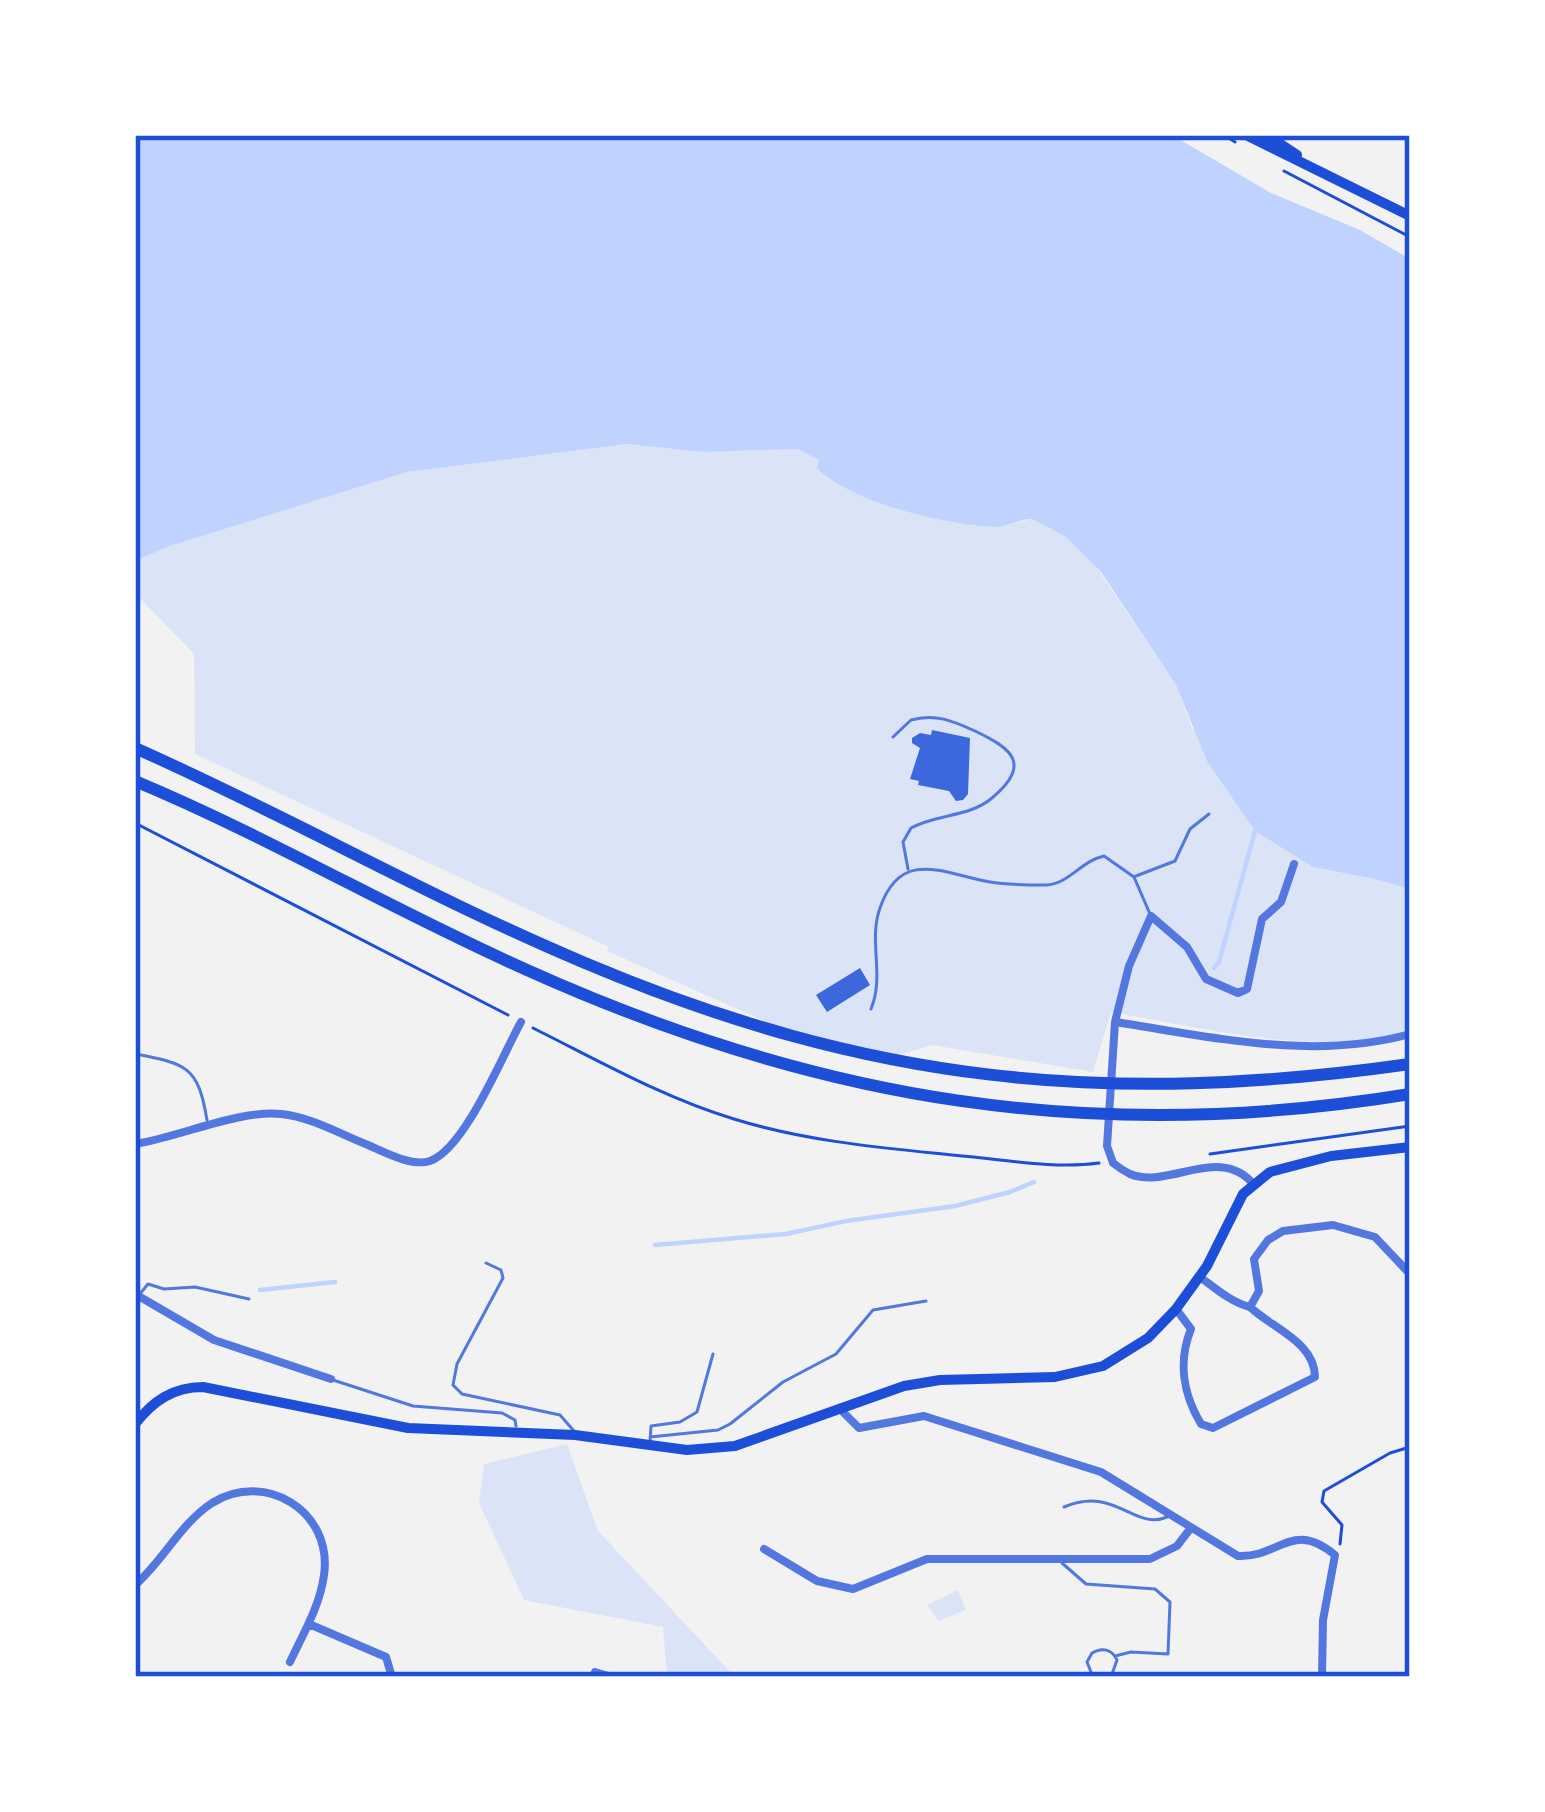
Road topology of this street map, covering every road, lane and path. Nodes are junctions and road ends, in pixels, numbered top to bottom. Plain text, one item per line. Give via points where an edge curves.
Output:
1 (1224, 135) edge
2 (1267, 135) edge
3 (1244, 140) edge
4 (1280, 168) dead end
5 (1320, 170) junction
6 (1410, 217) edge
7 (1410, 237) edge
8 (893, 737) dead end
9 (135, 748) edge
10 (135, 781) edge
11 (1209, 814) dead end
12 (1294, 864) dead end
13 (910, 870) junction
14 (1134, 877) junction
15 (1151, 916) junction
16 (871, 1010) dead end
17 (520, 1022) dead end
18 (1115, 1022) junction
19 (1410, 1034) edge
20 (135, 1054) edge
21 (1410, 1064) edge
22 (1410, 1096) edge
23 (1410, 1126) edge
24 (207, 1128) junction
25 (135, 1144) edge
26 (1406, 1149) edge
27 (928, 1153) dead end
28 (1191, 1158) dead end
29 (1113, 1163) junction
30 (1254, 1185) junction
31 (485, 1263) dead end
32 (1410, 1274) edge
33 (1200, 1276) junction
34 (137, 1295) edge
35 (249, 1299) dead end
36 (926, 1300) dead end
37 (1250, 1307) junction
38 (1176, 1309) junction
39 (713, 1354) dead end
40 (331, 1379) joint
41 (838, 1407) junction
42 (135, 1424) edge
43 (518, 1433) junction
44 (575, 1435) junction
45 (650, 1441) junction
46 (1410, 1447) edge
47 (1064, 1507) dead end
48 (1169, 1516) junction
49 (1190, 1529) junction
50 (764, 1549) dead end
51 (1335, 1556) junction
52 (1060, 1561) junction
53 (135, 1585) edge
54 (309, 1624) junction
55 (1115, 1656) junction
56 (290, 1661) dead end
57 (595, 1672) dead end
58 (1116, 1676) edge
59 (392, 1677) edge
60 (612, 1677) edge
61 (1093, 1677) edge
62 (1322, 1677) edge

1 - 3 path
2 - 5 main road
3 - 5 main road
4 - 7 path
5 - 6 main road
8 - 13 lane via 911,719 940,717 1006,745 1013,762 988,802 911,828 903,849
9 - 21 highway via 582,962 806,1041 957,1072 1119,1085 1251,1082
10 - 22 highway via 539,976 798,1071 955,1102 1076,1114 1203,1116
11 - 14 lane via 1190,829 1175,861
12 - 15 street via 1280,902 1262,919 1247,989 1238,993 1206,979 1187,947
13 - 14 lane via 1051,885 1104,856
13 - 16 lane via 891,885 876,920 880,974
14 - 15 lane
15 - 18 street
17 - 24 street via 464,1127 429,1161 282,1114
18 - 19 street via 1297,1047
18 - 29 street via 1107,1146
20 - 24 lane via 197,1078
23 - 28 path
24 - 25 street
26 - 30 main road via 1293,1163
27 - 29 path
29 - 30 street via 1142,1176 1225,1166
30 - 33 main road
31 - 44 lane via 503,1278 452,1385 560,1415
32 - 37 street via 1366,1233 1295,1227 1268,1240 1254,1259 1259,1291
33 - 37 street
33 - 38 main road
34 - 35 lane via 148,1284
34 - 40 street via 214,1340
36 - 45 lane via 873,1310 836,1354 730,1424
37 - 38 street via 1302,1347 1315,1377 1213,1429 1201,1424 1188,1397 1183,1354 1191,1329
38 - 41 main road via 1120,1358 1079,1374 940,1380
39 - 45 lane via 697,1412 651,1426
40 - 43 lane via 413,1406 502,1413
41 - 45 main road via 736,1446 688,1450
41 - 48 street via 859,1428 924,1416 1083,1466
42 - 43 main road via 164,1396 192,1387 372,1424
43 - 44 main road
44 - 45 main road
46 - 51 path via 1324,1491 1322,1502 1344,1534
47 - 48 lane via 1102,1500 1144,1520
48 - 49 street
49 - 51 street via 1238,1556 1297,1538
49 - 52 street via 1177,1546 1150,1558
50 - 52 street via 817,1581 853,1589 928,1559
51 - 62 street
52 - 55 lane via 1086,1584 1155,1589 1170,1602 1168,1654
53 - 54 street via 214,1502 241,1491 273,1492 308,1515 322,1546 324,1574
54 - 56 street
54 - 59 street via 386,1657
55 - 58 lane
55 - 61 lane via 1092,1653
57 - 60 street

